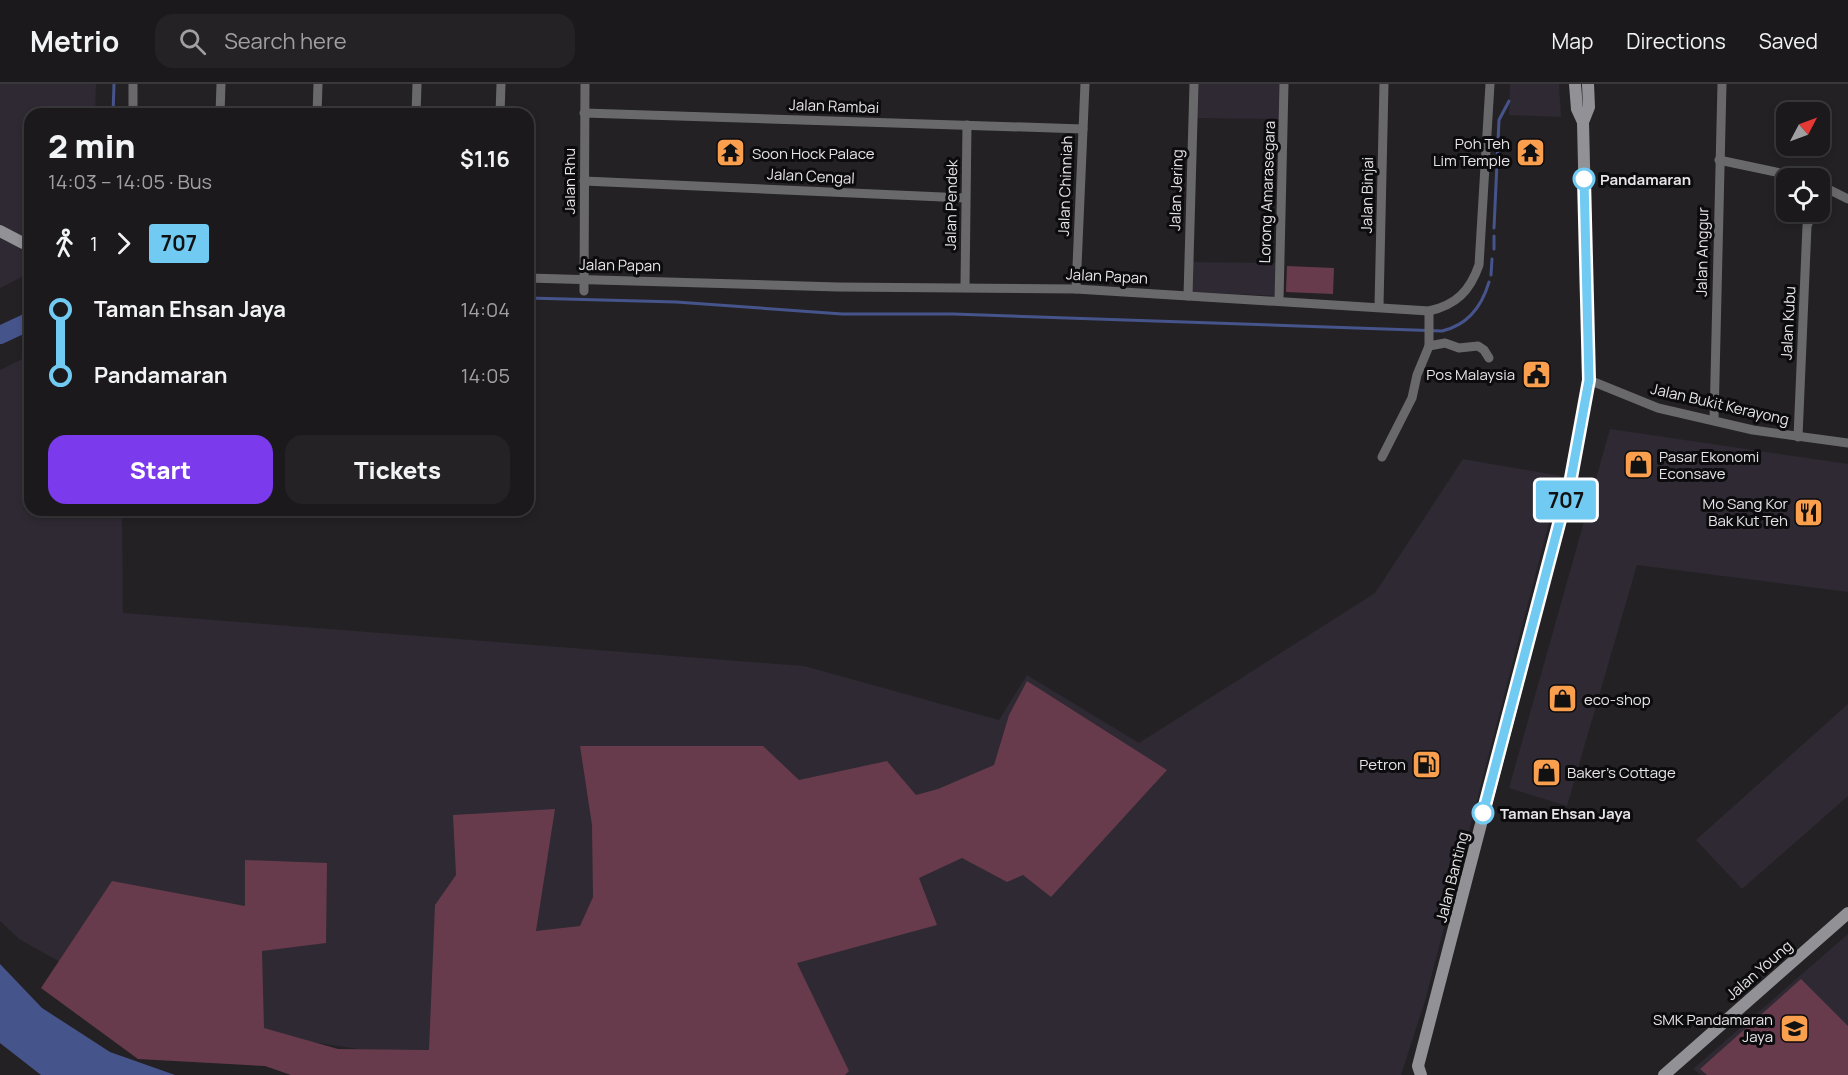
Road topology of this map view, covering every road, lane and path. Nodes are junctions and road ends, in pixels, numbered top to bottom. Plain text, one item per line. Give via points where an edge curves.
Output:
1 (133, 84) edge
2 (221, 84) edge
3 (318, 84) edge
4 (417, 84) edge
5 (501, 84) edge
6 (585, 84) edge
7 (1085, 84) edge
8 (1194, 84) edge
9 (1284, 84) edge
10 (1384, 84) edge
11 (1490, 84) edge
12 (1575, 84) edge
13 (1588, 84) edge
14 (1722, 84) edge
15 (133, 108) edge
16 (220, 108) edge
17 (317, 108) edge
18 (416, 108) edge
19 (500, 108) edge
20 (584, 113) junction
21 (1583, 122) junction
22 (967, 124) junction
23 (1083, 129) junction
24 (1719, 160) junction
25 (1776, 172) edge
26 (584, 181) junction
27 (1830, 190) edge
28 (965, 198) junction
29 (1848, 199) edge
30 (1809, 222) edge
31 (0, 231) edge
32 (23, 243) dead end
33 (534, 278) edge
34 (584, 279) junction
35 (965, 286) junction
36 (1076, 289) junction
37 (584, 291) dead end
38 (1188, 296) junction
39 (1279, 300) junction
40 (1379, 306) junction
41 (1429, 311) junction
42 (1429, 342) junction
43 (1489, 358) dead end
44 (1589, 380) junction
45 (1714, 420) junction
46 (1798, 437) junction
47 (1848, 443) edge
48 (1382, 457) dead end
49 (1848, 913) edge
50 (1416, 1072) edge
51 (1664, 1075) edge

1 - 15 street
2 - 16 street
3 - 17 street
4 - 18 street
5 - 19 street
6 - 20 street, Jalan Rhu
7 - 23 street, Jalan Chinniah
8 - 38 street, Jalan Jering
9 - 39 street, Lorong Amarasegara
10 - 40 street, Jalan Binjai
11 - 41 street, Jalan Papan via 1479,265 1461,298
12 - 21 main road via 1577,109
13 - 21 main road, Jalan Banting via 1588,107
14 - 24 street, Jalan Anggur
20 - 22 street, Jalan Rambai
20 - 26 street, Jalan Rhu
21 - 44 main road, Jalan Banting
22 - 23 street, Jalan Rambai
22 - 28 street, Jalan Pendek
23 - 36 street, Jalan Chinniah
24 - 25 street
24 - 45 street, Jalan Anggur
26 - 28 street, Jalan Cengal
26 - 34 street, Jalan Rhu
27 - 29 street
28 - 35 street, Jalan Pendek
30 - 46 street, Jalan Kubu
31 - 32 main road
33 - 34 street, Jalan Papan
34 - 35 street, Jalan Papan via 838,287
34 - 37 street, Jalan Rhu
35 - 36 street, Jalan Papan
36 - 38 street, Jalan Papan
38 - 39 street, Jalan Papan
39 - 40 street, Jalan Papan
40 - 41 street, Jalan Papan
41 - 42 street
42 - 43 street via 1460,348 1478,346
42 - 48 street via 1412,398
44 - 45 street, Jalan Bukit Kerayong via 1658,408
44 - 50 main road, Jalan Banting via 1571,478
45 - 46 street, Jalan Bukit Kerayong
46 - 47 street, Jalan Bukit Kerayong
49 - 51 main road, Jalan Young

